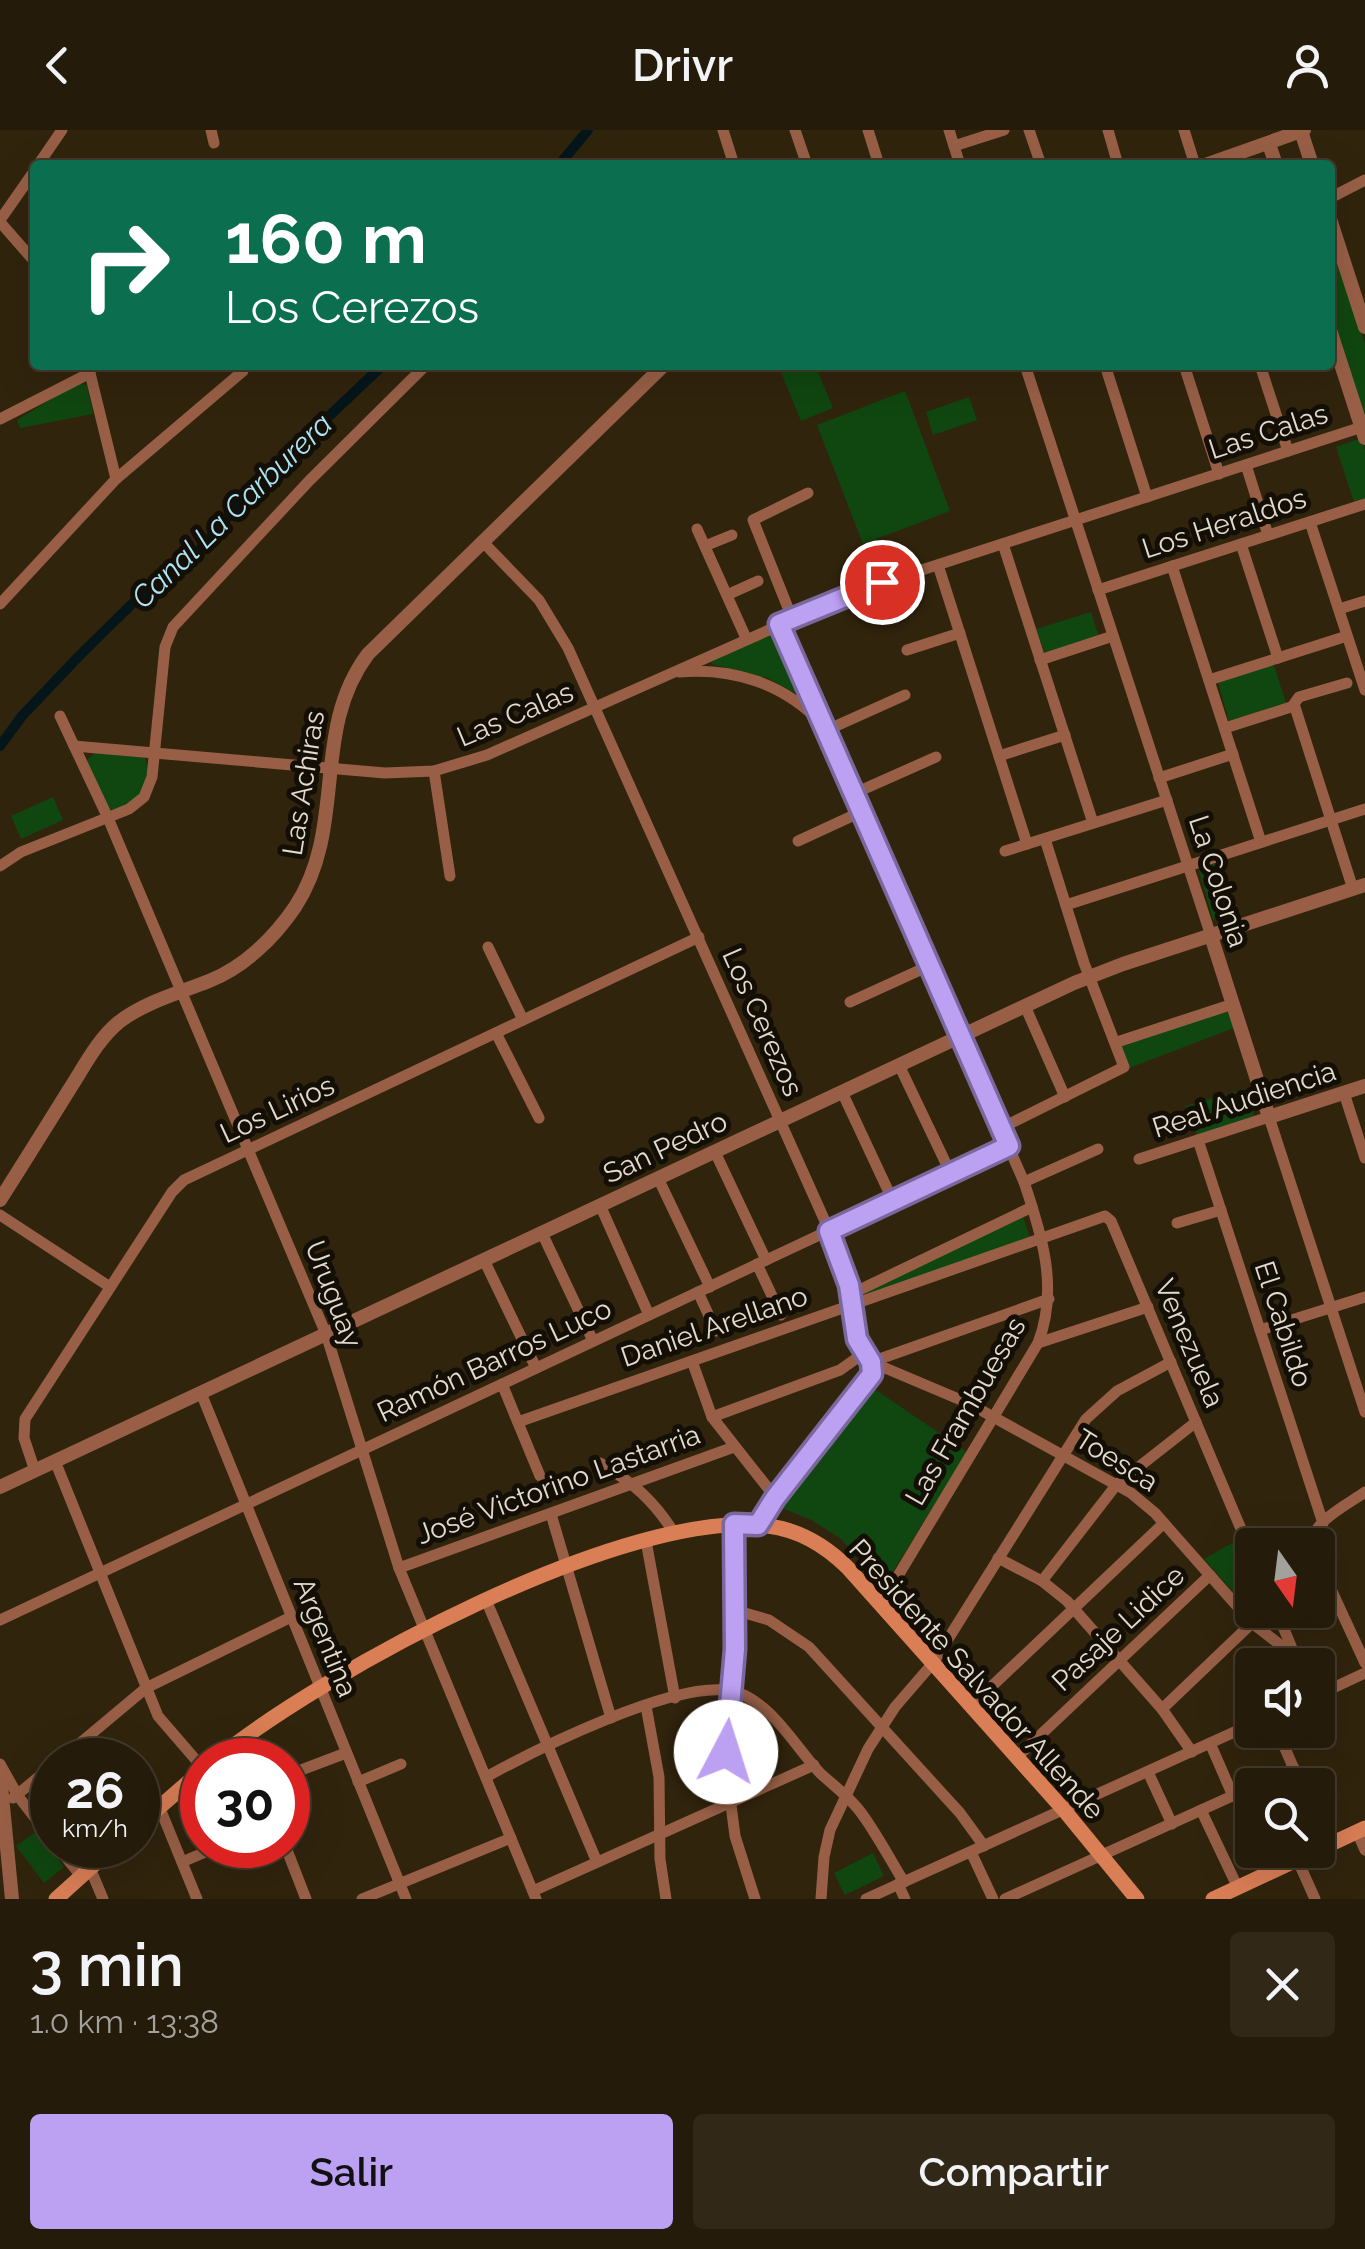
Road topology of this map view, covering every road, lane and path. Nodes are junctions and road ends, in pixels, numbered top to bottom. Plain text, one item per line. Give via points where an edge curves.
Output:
1 (62, 130) edge
2 (723, 130) edge
3 (796, 130) edge
4 (868, 130) edge
5 (948, 130) edge
6 (1004, 130) edge
7 (1029, 130) edge
8 (1108, 130) edge
9 (1184, 130) edge
10 (1302, 130) edge
11 (1267, 137) edge
12 (954, 146) junction
13 (42, 160) edge
14 (732, 160) edge
15 (805, 160) edge
16 (877, 160) edge
17 (958, 160) edge
18 (1038, 160) edge
19 (1117, 160) edge
20 (1193, 160) edge
21 (1216, 160) edge
22 (1311, 160) edge
23 (30, 177) edge
24 (1365, 180) edge
25 (1335, 195) edge
26 (0, 221) edge
27 (1335, 235) edge
28 (30, 256) edge
29 (1365, 324) edge
30 (1335, 346) edge
31 (87, 370) edge
32 (89, 370) edge
33 (421, 370) edge
34 (659, 370) edge
35 (1028, 370) edge
36 (1107, 370) edge
37 (1186, 370) edge
38 (1262, 370) edge
39 (242, 371) dead end
40 (0, 419) edge
41 (1363, 433) edge
42 (1288, 452) junction
43 (1246, 465) junction
44 (1218, 474) junction
45 (116, 479) junction
46 (808, 493) dead end
47 (1148, 497) junction
48 (1365, 504) edge
49 (1076, 520) junction
50 (1310, 522) junction
51 (697, 529) dead end
52 (732, 535) dead end
53 (1268, 535) junction
54 (482, 541) junction
55 (1003, 544) junction
56 (1241, 544) junction
57 (706, 546) junction
58 (938, 564) junction
59 (1172, 566) junction
60 (758, 581) dead end
61 (1098, 590) junction
62 (727, 595) junction
63 (1365, 601) edge
64 (0, 604) edge
65 (1339, 609) junction
66 (792, 618) junction
67 (779, 624) junction
68 (960, 634) junction
69 (1114, 636) junction
70 (1347, 636) junction
71 (746, 638) junction
72 (907, 650) dead end
73 (1278, 658) junction
74 (1040, 660) junction
75 (670, 673) junction
76 (1209, 680) junction
77 (1347, 682) dead end
78 (1365, 690) edge
79 (905, 695) dead end
80 (1294, 706) junction
81 (594, 708) junction
82 (60, 716) dead end
83 (1224, 728) junction
84 (828, 730) junction
85 (1064, 735) junction
86 (74, 746) junction
87 (154, 751) junction
88 (1233, 754) junction
89 (999, 756) junction
90 (936, 757) dead end
91 (331, 768) junction
92 (434, 771) junction
93 (1159, 778) junction
94 (855, 793) junction
95 (1166, 800) junction
96 (1365, 809) edge
97 (863, 812) junction
98 (108, 818) junction
99 (1331, 820) junction
100 (1093, 823) junction
101 (1045, 839) junction
102 (798, 841) dead end
103 (1261, 842) junction
104 (1027, 844) junction
105 (1005, 852) dead end
106 (0, 866) edge
107 (1188, 866) junction
108 (450, 876) dead end
109 (1359, 887) edge
110 (1066, 905) junction
111 (1211, 936) junction
112 (699, 937) junction
113 (488, 947) dead end
114 (931, 966) junction
115 (1090, 976) junction
116 (180, 991) junction
117 (850, 1002) dead end
118 (1232, 1004) junction
119 (1025, 1006) junction
120 (523, 1020) junction
121 (496, 1033) junction
122 (962, 1036) junction
123 (1117, 1042) junction
124 (899, 1065) junction
125 (1365, 1086) edge
126 (842, 1092) junction
127 (1344, 1092) junction
128 (1065, 1097) junction
129 (1269, 1117) junction
130 (539, 1118) dead end
131 (780, 1121) junction
132 (1001, 1128) junction
133 (1198, 1140) junction
134 (1009, 1146) junction
135 (1098, 1149) dead end
136 (249, 1150) junction
137 (715, 1152) junction
138 (1365, 1158) edge
139 (1139, 1159) dead end
140 (951, 1174) junction
141 (658, 1178) junction
142 (1024, 1182) junction
143 (0, 1200) edge
144 (893, 1201) junction
145 (600, 1205) junction
146 (1032, 1207) junction
147 (1221, 1210) junction
148 (0, 1214) edge
149 (1177, 1224) dead end
150 (829, 1231) junction
151 (542, 1232) junction
152 (1041, 1240) junction
153 (484, 1260) junction
154 (762, 1262) junction
155 (110, 1287) junction
156 (704, 1290) junction
157 (1365, 1297) edge
158 (851, 1299) junction
159 (1048, 1299) junction
160 (1148, 1308) junction
161 (1331, 1308) junction
162 (649, 1315) junction
163 (781, 1315) dead end
164 (716, 1330) dead end
165 (1260, 1330) junction
166 (326, 1334) junction
167 (593, 1342) junction
168 (1038, 1344) junction
169 (867, 1358) junction
170 (692, 1361) junction
171 (1171, 1362) junction
172 (536, 1368) junction
173 (502, 1384) junction
174 (201, 1392) junction
175 (1365, 1412) edge
176 (712, 1417) junction
177 (996, 1418) junction
178 (518, 1422) junction
179 (1196, 1422) junction
180 (734, 1447) junction
181 (361, 1450) junction
182 (1062, 1454) junction
183 (55, 1461) junction
184 (600, 1463) dead end
185 (34, 1471) junction
186 (540, 1476) dead end
187 (634, 1484) junction
188 (1117, 1484) junction
189 (0, 1487) edge
190 (1365, 1492) edge
191 (775, 1498) junction
192 (245, 1505) junction
193 (551, 1514) junction
194 (1164, 1523) junction
195 (1322, 1523) junction
196 (734, 1524) junction
197 (758, 1525) junction
198 (1240, 1528) edge
199 (1319, 1528) edge
200 (676, 1534) junction
201 (646, 1541) junction
202 (998, 1558) junction
203 (566, 1566) junction
204 (399, 1568) junction
205 (100, 1573) junction
206 (1210, 1575) junction
207 (1042, 1581) junction
208 (1335, 1598) edge
209 (486, 1600) junction
210 (881, 1604) junction
211 (1235, 1604) edge
212 (1074, 1609) junction
213 (734, 1610) junction
214 (291, 1617) junction
215 (0, 1620) edge
216 (1247, 1628) edge
217 (1258, 1628) edge
218 (426, 1630) junction
219 (1282, 1648) edge
220 (1119, 1661) junction
221 (933, 1663) junction
222 (1365, 1663) edge
223 (1365, 1673) edge
224 (1335, 1686) edge
225 (146, 1688) junction
226 (320, 1688) junction
227 (732, 1691) junction
228 (675, 1698) junction
229 (646, 1706) junction
230 (971, 1706) junction
231 (1162, 1709) junction
232 (611, 1718) junction
233 (882, 1727) junction
234 (1235, 1732) edge
235 (86, 1738) edge
236 (244, 1738) edge
237 (180, 1743) edge
238 (1210, 1744) junction
239 (548, 1745) junction
240 (1285, 1748) edge
241 (1192, 1752) junction
242 (346, 1753) junction
243 (1017, 1757) junction
244 (0, 1764) edge
245 (401, 1764) dead end
246 (814, 1766) junction
247 (310, 1767) edge
248 (1294, 1768) edge
249 (1148, 1772) junction
250 (0, 1775) edge
251 (486, 1777) junction
252 (358, 1782) junction
253 (30, 1785) edge
254 (180, 1787) edge
255 (845, 1794) junction
256 (18, 1796) junction
257 (1233, 1796) joint
258 (3, 1802) junction
259 (730, 1804) junction
260 (160, 1805) edge
261 (160, 1808) edge
262 (1064, 1810) junction
263 (1201, 1810) junction
264 (30, 1812) edge
265 (1172, 1824) junction
266 (1361, 1830) edge
267 (660, 1834) junction
268 (512, 1838) junction
269 (1335, 1843) edge
270 (984, 1846) junction
271 (1365, 1850) edge
272 (971, 1852) junction
273 (1101, 1855) junction
274 (180, 1857) edge
275 (597, 1862) junction
276 (81, 1868) edge
277 (90, 1868) edge
278 (184, 1868) edge
279 (293, 1868) edge
280 (1282, 1868) edge
281 (1301, 1868) edge
282 (85, 1872) junction
283 (400, 1883) junction
284 (901, 1883) junction
285 (1238, 1888) junction
286 (535, 1895) edge
287 (12, 1899) edge
288 (56, 1899) edge
289 (103, 1899) edge
290 (197, 1899) edge
291 (306, 1899) edge
292 (362, 1899) edge
293 (406, 1899) edge
294 (666, 1899) edge
295 (755, 1899) edge
296 (820, 1899) edge
297 (866, 1899) edge
298 (905, 1899) edge
299 (993, 1899) edge
300 (1005, 1899) edge
301 (1137, 1899) edge
302 (1213, 1899) edge
303 (1315, 1899) edge

1 - 13 street
2 - 14 street
3 - 15 street
4 - 16 street
5 - 12 street
6 - 12 street
7 - 18 street
8 - 19 street
9 - 20 street
10 - 11 street
10 - 22 street
11 - 21 street
12 - 17 street
23 - 26 street
24 - 25 street
26 - 28 street
27 - 29 street
30 - 41 street
31 - 40 street
32 - 45 street
33 - 87 street via 174,627 164,647
34 - 54 street, Las Achiras
35 - 49 street, La Colonia
36 - 47 street
37 - 44 street
38 - 42 street
39 - 45 street
41 - 42 street, Las Calas
42 - 43 street, Las Calas
43 - 44 street, Las Calas
43 - 53 street
44 - 47 street, Las Calas
45 - 64 street
46 - 66 street via 753,520
47 - 49 street, Las Calas
48 - 50 street, Los Heraldos
49 - 55 street, Las Calas
49 - 61 street, La Colonia
50 - 53 street, Los Heraldos
50 - 65 street
51 - 57 street
52 - 57 street
53 - 56 street, Los Heraldos
54 - 81 street, Los Cerezos via 550,614
54 - 91 street, Las Achiras via 361,663 340,707
55 - 58 street, Las Calas
55 - 74 street
56 - 59 street, Los Heraldos
56 - 73 street
57 - 62 street
58 - 66 street, Las Calas
58 - 68 street
59 - 61 street, Los Heraldos
59 - 76 street
60 - 62 street
61 - 69 street, La Colonia
62 - 71 street
63 - 65 street
65 - 70 street
66 - 67 street, Las Calas
67 - 71 street, Las Calas
67 - 84 street, Las Frambuesas
68 - 72 street
68 - 89 street
69 - 74 street
69 - 93 street, La Colonia
70 - 73 street
70 - 78 street
71 - 75 street, Las Calas
73 - 76 street
74 - 85 street
75 - 81 street, Las Calas
75 - 84 street, Las Calas via 715,671 758,680
76 - 83 street
77 - 80 street via 1299,697
79 - 84 street
80 - 83 street
80 - 99 street
81 - 92 street, Las Calas via 487,756
81 - 112 street, Los Cerezos
82 - 86 street, Uruguay
83 - 88 street
84 - 94 street, Las Frambuesas
85 - 89 street
85 - 100 street
86 - 87 street, Las Calas
86 - 98 street, Uruguay
87 - 91 street, Las Calas
87 - 98 street via 144,797
88 - 93 street
88 - 103 street
89 - 104 street
90 - 94 street
91 - 92 street, Las Calas
91 - 116 street, Las Achiras via 322,846 291,912 236,967
92 - 108 street
93 - 95 street, La Colonia
94 - 97 street, Las Frambuesas
95 - 100 street
95 - 107 street, La Colonia
96 - 99 street
97 - 102 street
97 - 114 street, Las Frambuesas
98 - 106 street
98 - 116 street, Uruguay
99 - 103 street
99 - 109 street
100 - 101 street
101 - 104 street
101 - 110 street
103 - 107 street
104 - 105 street
107 - 110 street
107 - 111 street, La Colonia
109 - 111 street, San Pedro
110 - 115 street
111 - 115 street, San Pedro
111 - 118 street, La Colonia
112 - 120 street, Los Lirios
112 - 131 street, Los Cerezos
113 - 120 street
114 - 117 street
114 - 122 street, Las Frambuesas
115 - 119 street, San Pedro
115 - 123 street
116 - 136 street, Uruguay
116 - 143 street, Las Achiras via 130,1015 105,1036
118 - 123 street
118 - 129 street, La Colonia
119 - 122 street, San Pedro
119 - 128 street
120 - 121 street, Los Lirios
121 - 130 street
121 - 136 street, Los Lirios
122 - 124 street, San Pedro
122 - 132 street, Las Frambuesas
123 - 128 street via 1122,1070
124 - 126 street, San Pedro
124 - 140 street
125 - 127 street, Real Audiencia
126 - 131 street, San Pedro
126 - 144 street
127 - 129 street, Real Audiencia
127 - 138 street
128 - 132 street
129 - 133 street, Real Audiencia
129 - 161 street, La Colonia
131 - 137 street, San Pedro
131 - 150 street, Los Cerezos
132 - 134 street, Las Frambuesas
133 - 139 street, Real Audiencia
133 - 147 street, El Cabildo
134 - 140 street, Ramón Barros Luco
134 - 142 street, Las Frambuesas
135 - 142 street
136 - 155 street, Los Lirios via 176,1187
136 - 166 street, Uruguay
137 - 141 street, San Pedro
137 - 154 street
140 - 144 street, Ramón Barros Luco
141 - 145 street, San Pedro
141 - 156 street
142 - 146 street, Las Frambuesas
144 - 150 street, Ramón Barros Luco
145 - 151 street, San Pedro
145 - 162 street
146 - 152 street, Las Frambuesas
146 - 158 street
147 - 149 street
147 - 165 street, El Cabildo
148 - 155 street
150 - 154 street, Ramón Barros Luco
150 - 158 street, Los Cerezos
151 - 153 street, San Pedro
151 - 167 street
152 - 158 street, Daniel Arellano
152 - 159 street, Las Frambuesas
152 - 160 street, Venezuela via 1109,1218
153 - 166 street, San Pedro
153 - 172 street
154 - 156 street, Ramón Barros Luco
154 - 163 street
155 - 185 street, Los Lirios via 26,1419
156 - 162 street, Ramón Barros Luco
156 - 164 street
157 - 161 street
158 - 169 street, Los Cerezos
158 - 170 street, Daniel Arellano
159 - 168 street, Las Frambuesas
159 - 169 street
160 - 168 street
160 - 171 street, Venezuela
161 - 165 street
161 - 175 street, La Colonia
162 - 167 street, Ramón Barros Luco
165 - 195 street, El Cabildo
166 - 174 street, San Pedro
166 - 181 street, Uruguay
167 - 172 street, Ramón Barros Luco
168 - 177 street, Las Frambuesas
169 - 176 street
169 - 177 street, Toesca
169 - 191 street via 872,1374 866,1384
170 - 176 street
170 - 178 street, Daniel Arellano
171 - 179 street, Venezuela
171 - 182 street via 1100,1404
172 - 173 street, Ramón Barros Luco
173 - 178 street
173 - 181 street, Ramón Barros Luco
174 - 183 street, San Pedro
174 - 192 street, Argentina
176 - 180 street
177 - 182 street, Toesca
177 - 210 street, Las Frambuesas
178 - 186 street
179 - 188 street
179 - 198 street, Venezuela
180 - 187 street, José Victorino Lastarria
180 - 191 street
181 - 192 street, Ramón Barros Luco
181 - 204 street, Uruguay
182 - 188 street, Toesca
182 - 202 street
183 - 185 street, San Pedro
183 - 205 street
184 - 187 street
185 - 189 street, San Pedro
187 - 193 street, José Victorino Lastarria
187 - 200 street
188 - 194 street, Toesca
188 - 207 street
190 - 195 street
191 - 197 street
192 - 205 street, Ramón Barros Luco
192 - 214 street, Argentina
193 - 203 street
193 - 204 street, José Victorino Lastarria
194 - 206 street, Toesca
194 - 212 street
195 - 199 street
196 - 197 main road, Presidente Salvador Allende
196 - 200 main road, Presidente Salvador Allende
196 - 213 street
197 - 210 main road, Presidente Salvador Allende via 822,1546
200 - 201 main road, Presidente Salvador Allende
201 - 203 main road, Presidente Salvador Allende
201 - 228 street
202 - 207 street
202 - 221 street
203 - 209 main road, Presidente Salvador Allende
203 - 232 street
204 - 218 street, Uruguay
205 - 215 street, Ramón Barros Luco
205 - 225 street
206 - 211 street, Toesca
206 - 220 street, Pasaje Lidice
207 - 212 street
208 - 222 street
209 - 218 main road, Presidente Salvador Allende
209 - 239 street
210 - 221 main road, Presidente Salvador Allende
212 - 220 street
212 - 230 street
213 - 227 street
213 - 233 street via 802,1640
214 - 225 street
214 - 226 street, Argentina
216 - 231 street
217 - 219 street, Toesca
218 - 226 main road, Presidente Salvador Allende
218 - 251 street, Uruguay
220 - 231 street
220 - 243 street, Pasaje Lidice
221 - 230 main road, Presidente Salvador Allende
221 - 233 street
223 - 224 street
225 - 235 street
225 - 237 street
226 - 236 main road, Presidente Salvador Allende
226 - 242 street, Argentina
227 - 228 street
227 - 246 street via 769,1714
227 - 259 street
228 - 229 street
229 - 232 street
229 - 267 street via 659,1777
230 - 243 main road, Presidente Salvador Allende
231 - 241 street
232 - 239 street
233 - 255 street
233 - 270 street
234 - 238 street
238 - 241 street
238 - 257 street
239 - 251 street
239 - 275 street
240 - 248 street
241 - 249 street
242 - 247 street
242 - 252 street, Argentina
243 - 262 main road, Presidente Salvador Allende
244 - 256 street
245 - 252 street
246 - 255 street
246 - 259 street
249 - 262 street
249 - 265 street
250 - 258 street
251 - 268 street, Uruguay
252 - 283 street, Argentina
253 - 256 street
254 - 260 main road
255 - 284 street
255 - 296 street via 826,1844
256 - 258 street
256 - 264 street
257 - 263 street
258 - 287 street
259 - 267 street
259 - 295 street
261 - 274 street
262 - 270 street
262 - 273 main road, Presidente Salvador Allende
263 - 265 street
263 - 285 street
265 - 273 street
266 - 269 main road
266 - 271 street
267 - 275 street
267 - 294 street
268 - 283 street
268 - 286 street, Uruguay
270 - 272 street
272 - 284 street
272 - 299 street
273 - 300 street
273 - 301 main road, Presidente Salvador Allende
275 - 286 street
276 - 282 street
277 - 282 main road
278 - 290 street
279 - 291 street
280 - 285 main road
281 - 303 street
282 - 288 main road
282 - 289 street
283 - 292 street
283 - 293 street, Argentina
284 - 297 street
284 - 298 street
285 - 302 main road

